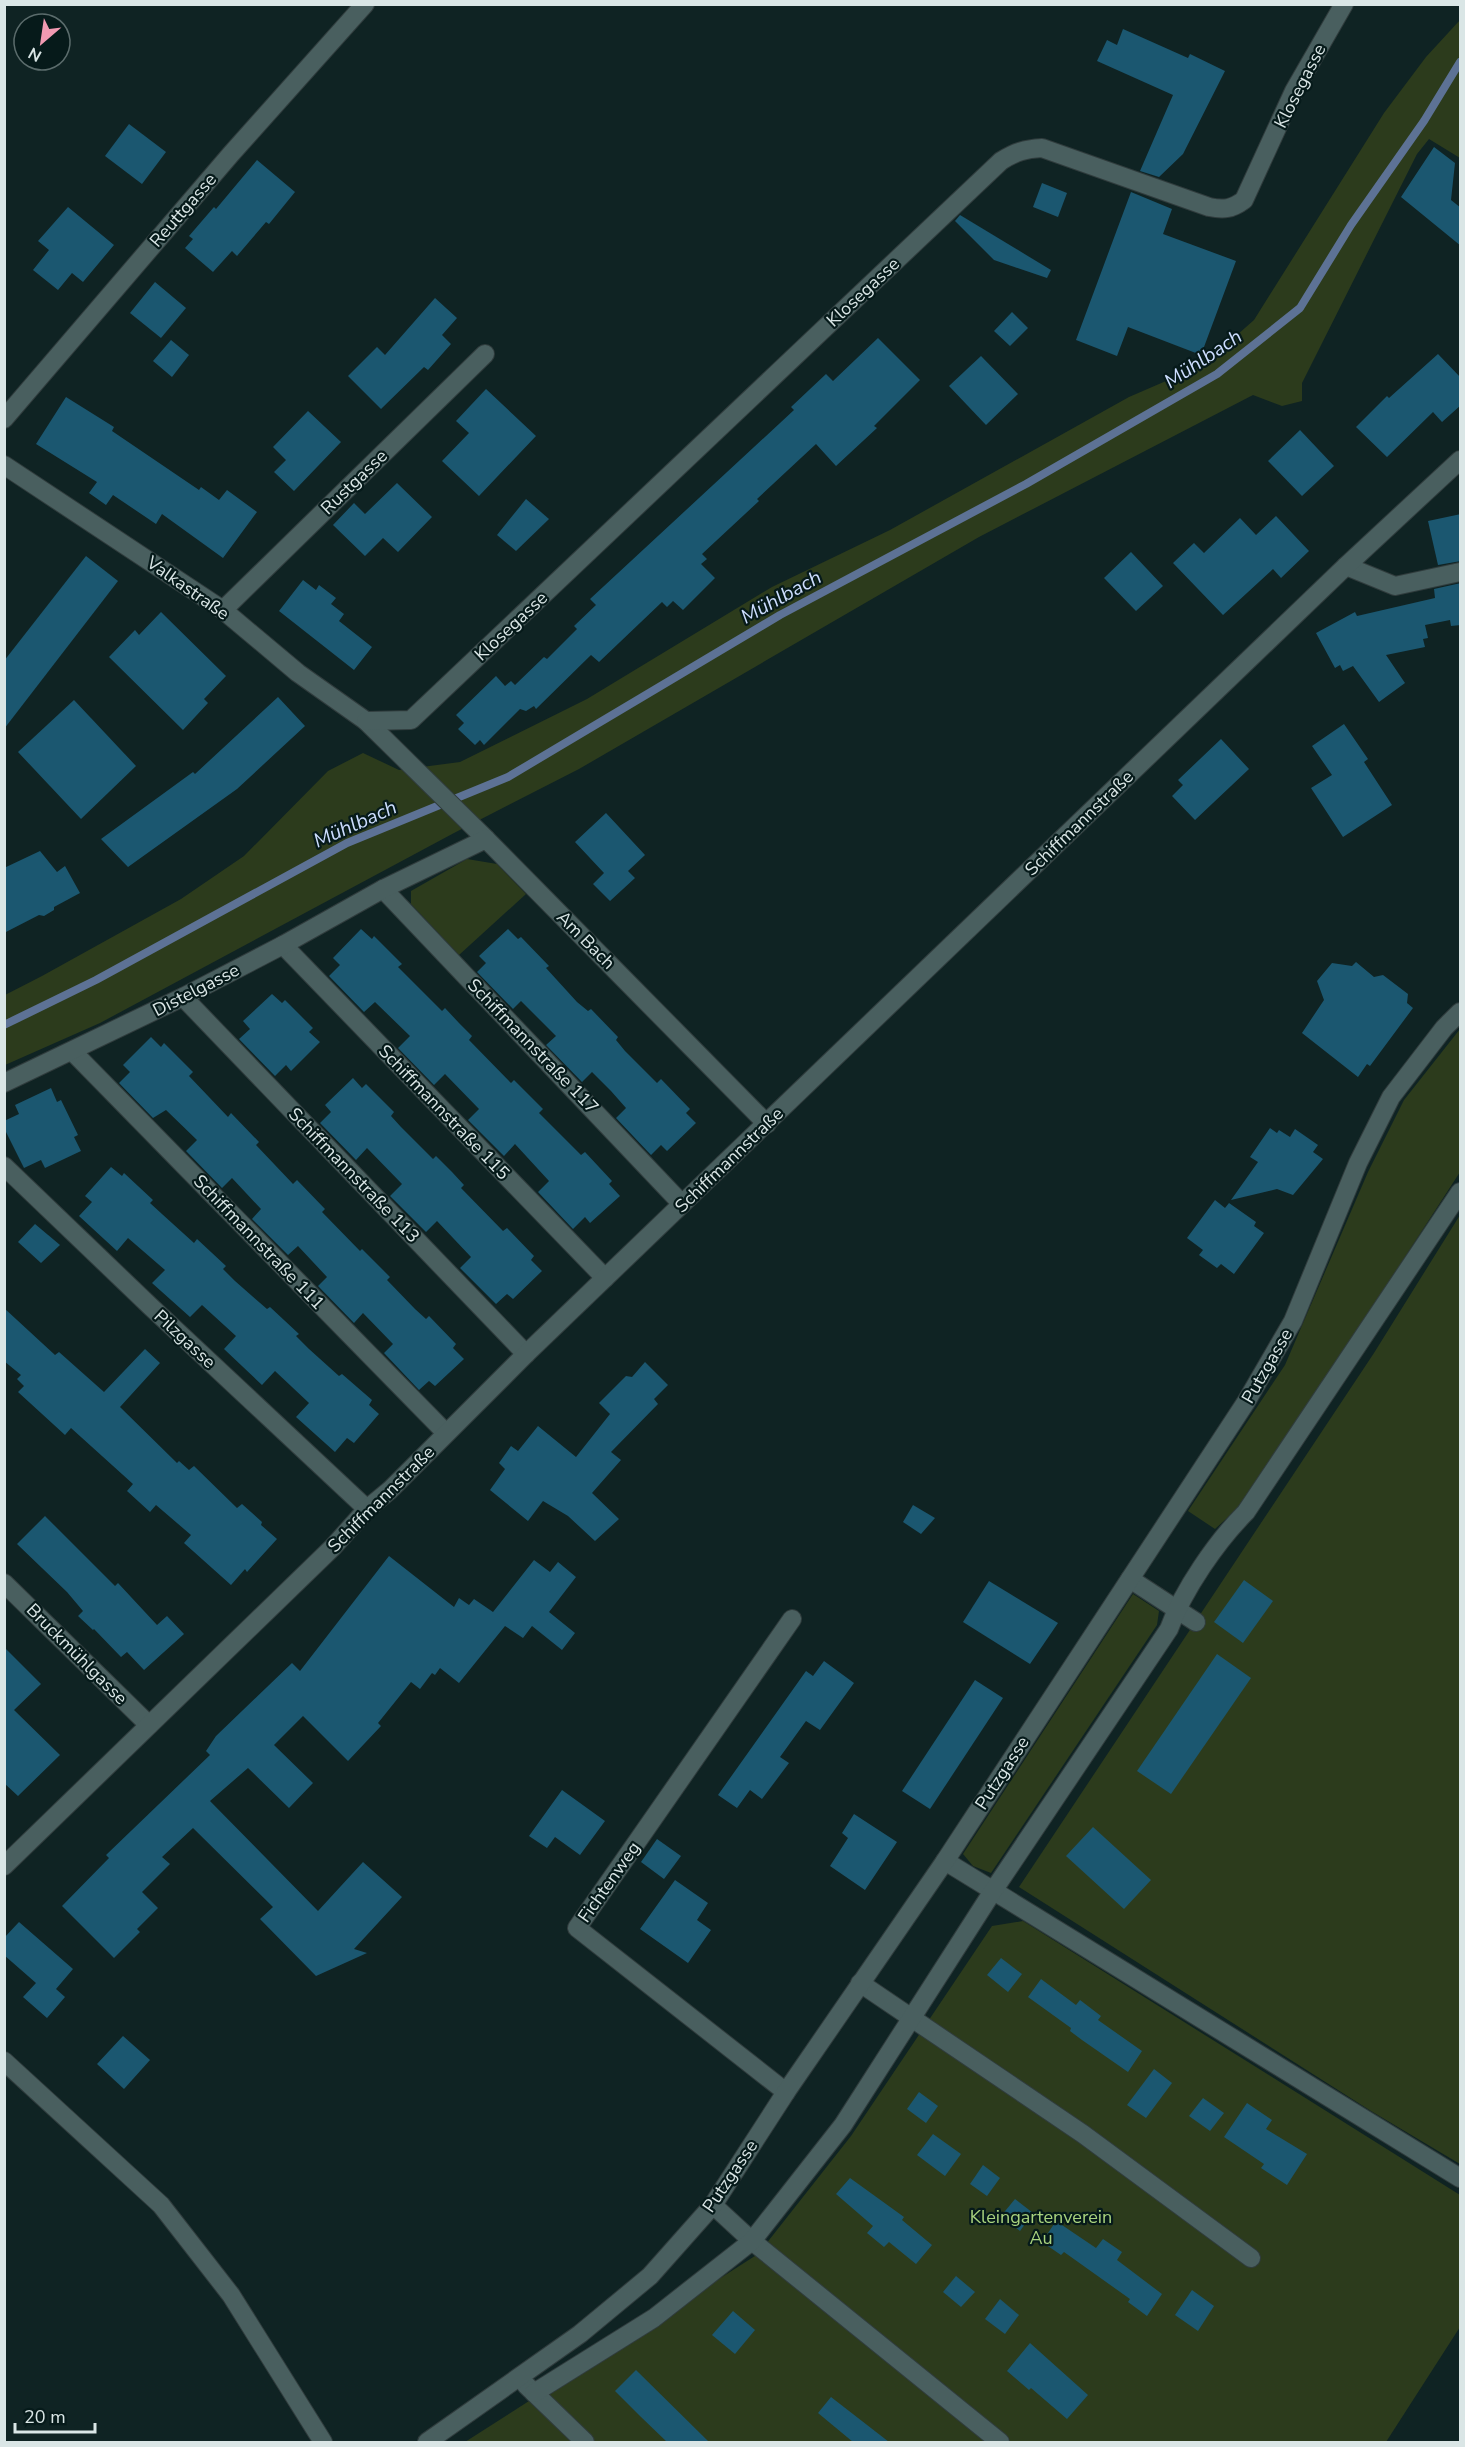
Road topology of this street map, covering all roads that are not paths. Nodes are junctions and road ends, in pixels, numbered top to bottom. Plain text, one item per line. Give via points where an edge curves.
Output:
1 (365, 4) edge
2 (1344, 4) edge
3 (485, 354) dead end
4 (4, 419) edge
5 (1461, 460) edge
6 (4, 465) edge
7 (1346, 566) junction
8 (1461, 572) edge
9 (223, 610) junction
10 (366, 721) junction
11 (435, 788) joint
12 (486, 839) junction
13 (383, 889) junction
14 (283, 945) junction
15 (183, 997) junction
16 (1461, 1012) edge
17 (72, 1051) junction
18 (4, 1083) edge
19 (767, 1124) junction
20 (4, 1166) edge
21 (1461, 1192) edge
22 (682, 1204) junction
23 (604, 1278) junction
24 (526, 1353) junction
25 (446, 1433) junction
26 (367, 1509) junction
27 (1130, 1579) junction
28 (4, 1583) edge
29 (1176, 1610) junction
30 (792, 1618) dead end
31 (1196, 1622) dead end
32 (149, 1725) junction
33 (945, 1861) junction
34 (4, 1866) edge
35 (993, 1892) junction
36 (860, 1983) junction
37 (912, 2017) junction
38 (4, 2061) edge
39 (786, 2092) junction
40 (1461, 2178) edge
41 (714, 2205) junction
42 (752, 2241) junction
43 (1251, 2258) dead end
44 (519, 2377) junction
45 (534, 2393) junction
46 (323, 2442) edge
47 (427, 2442) edge
48 (585, 2442) edge
49 (1000, 2442) edge

1 - 4 street, Reuttgasse
2 - 10 street, Klosegasse via 1294,91 1244,200 1235,207 1209,207 1042,148 1011,154 411,720
3 - 9 street, Rustgasse
5 - 7 street, Schiffmannstraße
6 - 9 street, Valkastraße
7 - 8 street via 1395,586
7 - 19 street, Schiffmannstraße
9 - 10 street, Valkastraße via 298,673
10 - 11 street, Valkastraße
11 - 12 street, Am Bach
12 - 13 street
12 - 19 street, Am Bach
13 - 14 street, Distelgasse
13 - 22 street, Schiffmannstraße 117
14 - 15 street, Distelgasse
14 - 23 street, Schiffmannstraße 115
15 - 17 street, Distelgasse
15 - 24 street, Schiffmannstraße 113
16 - 27 street, Putzgasse via 1391,1096 1358,1163 1293,1321 1246,1402
17 - 18 street, Distelgasse
17 - 25 street, Schiffmannstraße 111
19 - 22 street, Schiffmannstraße
20 - 26 street, Pilzgasse
21 - 29 street
22 - 23 street, Schiffmannstraße
23 - 24 street, Schiffmannstraße
24 - 25 street, Schiffmannstraße
25 - 26 street, Schiffmannstraße
26 - 32 street, Schiffmannstraße via 333,1547
27 - 29 street
27 - 33 street, Putzgasse
28 - 32 street, Bruckmühlgasse
29 - 31 street
29 - 35 street via 1169,1629
30 - 39 street, Fichtenweg via 577,1928
32 - 34 street, Schiffmannstraße
33 - 35 street
33 - 36 street, Putzgasse
35 - 37 street
35 - 40 street
36 - 37 street
36 - 39 street, Putzgasse
37 - 42 street via 843,2125
37 - 43 street via 1083,2134
38 - 46 street via 161,2205 231,2295
39 - 41 street, Putzgasse
41 - 42 street
41 - 44 street, Putzgasse via 650,2276 580,2334
42 - 45 street via 654,2318
42 - 49 street
44 - 45 street
44 - 47 street, Putzgasse
45 - 48 street

